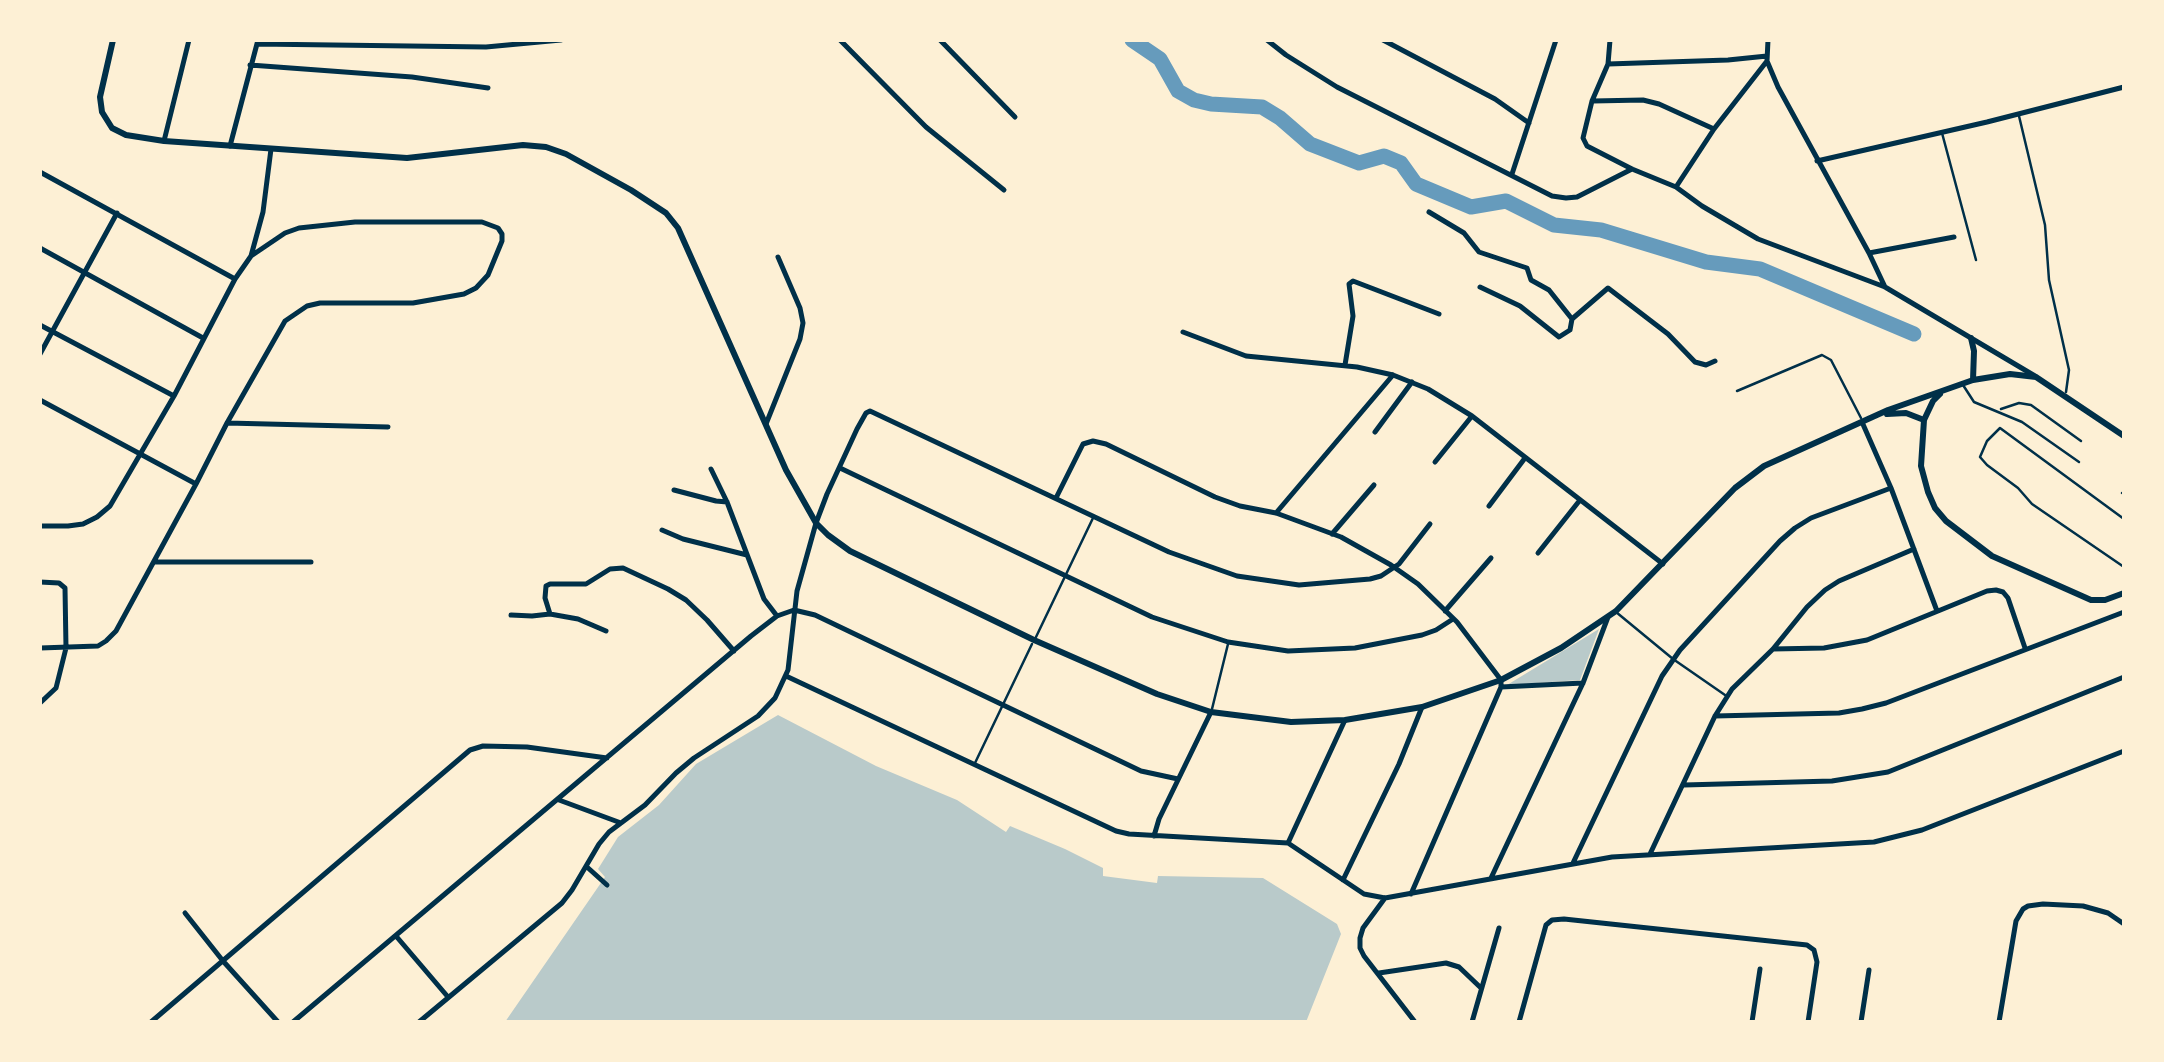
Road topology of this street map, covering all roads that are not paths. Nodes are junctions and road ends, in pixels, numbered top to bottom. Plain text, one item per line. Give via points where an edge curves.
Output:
1 (113, 40) edge
2 (189, 40) edge
3 (562, 40) edge
4 (840, 40) edge
5 (940, 40) edge
6 (1268, 40) edge
7 (1383, 40) edge
8 (1556, 40) edge
9 (1610, 40) edge
10 (1768, 40) edge
11 (257, 42) edge
12 (1767, 58) junction
13 (1608, 64) junction
14 (250, 65) junction
15 (2124, 86) edge
16 (488, 88) dead end
17 (1592, 101) junction
18 (2019, 114) junction
19 (1015, 116) dead end
20 (1529, 123) junction
21 (1714, 130) junction
22 (1941, 132) junction
23 (164, 141) junction
24 (230, 146) junction
25 (271, 149) junction
26 (1817, 160) junction
27 (1632, 169) junction
28 (40, 172) edge
29 (1512, 174) junction
30 (1676, 187) junction
31 (1004, 190) dead end
32 (117, 212) junction
33 (1429, 212) dead end
34 (1954, 237) dead end
35 (40, 248) edge
36 (1870, 253) junction
37 (251, 256) junction
38 (778, 257) dead end
39 (1976, 260) dead end
40 (84, 272) junction
41 (235, 278) junction
42 (1480, 287) dead end
43 (1885, 287) junction
44 (1439, 314) dead end
45 (1572, 319) junction
46 (40, 325) edge
47 (52, 331) junction
48 (1183, 332) dead end
49 (203, 338) junction
50 (1971, 338) junction
51 (40, 354) edge
52 (1715, 361) dead end
53 (1344, 366) junction
54 (1393, 375) junction
55 (2036, 376) junction
56 (1973, 380) junction
57 (1412, 382) junction
58 (1962, 384) junction
59 (1737, 391) dead end
60 (1941, 393) junction
61 (174, 396) junction
62 (2066, 396) junction
63 (40, 400) edge
64 (1999, 411) junction
65 (1472, 416) junction
66 (1876, 416) junction
67 (1924, 420) junction
68 (1862, 422) junction
69 (227, 423) junction
70 (766, 424) junction
71 (388, 427) dead end
72 (1376, 432) dead end
73 (2124, 436) edge
74 (2082, 441) dead end
75 (140, 455) junction
76 (1525, 458) junction
77 (1434, 462) dead end
78 (2079, 462) dead end
79 (840, 468) junction
80 (711, 469) dead end
81 (196, 484) junction
82 (1374, 485) dead end
83 (1892, 488) junction
84 (674, 490) dead end
85 (1056, 498) junction
86 (1580, 500) junction
87 (727, 502) junction
88 (1489, 506) dead end
89 (1276, 513) junction
90 (1094, 516) junction
91 (2124, 519) edge
92 (816, 523) junction
93 (1430, 524) dead end
94 (40, 526) edge
95 (662, 530) dead end
96 (1332, 534) junction
97 (1914, 549) junction
98 (1538, 553) dead end
99 (747, 555) junction
100 (1491, 558) dead end
101 (154, 562) junction
102 (311, 562) dead end
103 (1662, 564) junction
104 (1394, 567) junction
105 (2124, 567) edge
106 (1064, 576) junction
107 (40, 582) edge
108 (2124, 594) edge
109 (794, 610) junction
110 (1446, 610) junction
111 (1938, 611) junction
112 (2124, 612) edge
113 (511, 614) dead end
114 (550, 614) junction
115 (1612, 614) junction
116 (777, 616) junction
117 (1454, 619) junction
118 (606, 631) dead end
119 (1034, 640) junction
120 (1228, 642) junction
121 (40, 648) edge
122 (66, 648) junction
123 (1773, 648) junction
124 (2025, 648) junction
125 (734, 651) junction
126 (1673, 659) junction
127 (786, 676) junction
128 (2124, 677) edge
129 (1582, 683) junction
130 (1501, 684) junction
131 (1726, 696) junction
132 (40, 703) edge
133 (1003, 704) junction
134 (1422, 707) junction
135 (1211, 712) junction
136 (1715, 716) junction
137 (1345, 720) junction
138 (2124, 751) edge
139 (608, 758) junction
140 (974, 764) junction
141 (1178, 779) junction
142 (1684, 785) junction
143 (559, 800) junction
144 (621, 823) junction
145 (1154, 836) junction
146 (1288, 843) junction
147 (1650, 854) junction
148 (1572, 863) junction
149 (586, 866) junction
150 (1491, 878) junction
151 (1343, 880) junction
152 (606, 885) dead end
153 (1411, 894) junction
154 (1385, 898) junction
155 (185, 913) dead end
156 (2124, 924) edge
157 (1499, 928) dead end
158 (396, 936) junction
159 (223, 961) junction
160 (1760, 969) dead end
161 (1869, 970) dead end
162 (1378, 973) junction
163 (1481, 988) junction
164 (448, 998) junction
165 (151, 1022) edge
166 (278, 1022) edge
167 (293, 1022) edge
168 (419, 1022) edge
169 (1415, 1022) edge
170 (1472, 1022) edge
171 (1519, 1022) edge
172 (1752, 1022) edge
173 (1808, 1022) edge
174 (1861, 1022) edge
175 (2000, 1022) edge

1 - 23 street via 102,112 126,135
2 - 23 street
3 - 11 street via 486,47
4 - 31 street via 926,126
5 - 19 street
6 - 29 street via 1337,86
7 - 20 street
8 - 20 street
9 - 13 street
10 - 12 street
11 - 14 street
12 - 13 street
12 - 21 street
12 - 26 street
13 - 17 street
14 - 16 street
14 - 24 street
15 - 18 street
17 - 21 street via 1644,100
17 - 27 street via 1584,143
18 - 22 street
18 - 62 lane via 2047,236 2049,280 2069,370
20 - 29 street
21 - 30 street
22 - 26 street
22 - 39 lane
23 - 24 street
24 - 25 street
25 - 37 street
25 - 70 street via 406,158 546,147 631,190 678,228
26 - 36 street
27 - 29 street via 1566,198
27 - 30 street
28 - 32 street
30 - 43 street via 1758,238
32 - 40 street
32 - 41 street
33 - 45 street via 1464,233 1479,252 1527,268
34 - 36 street
35 - 40 street
36 - 43 street
37 - 41 street
37 - 69 street via 299,228 354,222 482,222 502,234 488,275 464,294 412,303 320,303 294,314 280,327
38 - 70 street via 803,323
40 - 47 street
40 - 49 street
41 - 49 street
42 - 45 street via 1520,306 1559,338
43 - 50 street
44 - 53 street via 1353,281
45 - 52 street via 1608,288 1695,362
46 - 47 street
47 - 51 street
47 - 61 street
48 - 53 street via 1246,356
49 - 61 street
50 - 55 street
50 - 56 street
53 - 54 street
54 - 57 street
54 - 89 street
55 - 56 street
55 - 62 street
56 - 58 street
57 - 65 street
57 - 72 street
58 - 60 street
58 - 64 lane via 1974,402
59 - 68 lane via 1822,355 1831,360
60 - 66 street
60 - 67 street
61 - 75 street
62 - 73 street
63 - 75 street
64 - 74 lane via 2018,402 2031,405
64 - 78 lane
65 - 76 street
65 - 77 street
66 - 67 street via 1906,413
66 - 68 street
67 - 108 street via 1922,478 1946,520 1992,556 2091,600
68 - 83 street
68 - 103 street via 1764,466
69 - 71 street
69 - 81 street
70 - 92 street
75 - 81 street
75 - 94 street via 97,517
76 - 86 street
76 - 88 street
79 - 85 street via 870,411
79 - 92 street
79 - 106 street
80 - 87 street
81 - 101 street
82 - 96 street
83 - 97 street
83 - 126 street via 1794,528
84 - 87 street
85 - 89 street via 1084,444 1094,441 1215,497
85 - 90 street
86 - 98 street
86 - 103 street
87 - 99 street
89 - 96 street
90 - 104 street via 1188,560 1252,580 1338,583
90 - 106 lane
91 - 105 lane via 2000,428 1986,442 1980,457 1987,465
92 - 109 street
92 - 119 street via 850,551
93 - 104 street
95 - 99 street
96 - 104 street
97 - 111 street
97 - 123 street via 1825,590
99 - 116 street
100 - 110 street
101 - 102 street
101 - 122 street via 106,641
103 - 115 street
104 - 110 street
106 - 119 lane
106 - 120 street via 1152,617
107 - 122 street via 65,588
109 - 116 street
109 - 127 street
109 - 133 street
110 - 117 street
111 - 123 street via 1844,646
111 - 124 street via 1987,591 2003,592
112 - 124 street
113 - 114 street
114 - 118 street
114 - 125 street via 548,584 583,585 623,568 686,600
115 - 126 lane
115 - 129 street
115 - 130 street
116 - 125 street
117 - 120 street via 1422,635 1355,648 1288,651
117 - 130 street
119 - 133 lane
119 - 135 street
120 - 135 lane
121 - 122 street
122 - 132 street via 56,688
123 - 131 street
124 - 136 street via 1862,709
125 - 139 street
126 - 131 lane
126 - 148 street
127 - 140 street
127 - 144 street via 758,716 694,758
128 - 142 street via 1888,772 1832,781
129 - 130 street
129 - 150 street
130 - 134 street
130 - 153 street
131 - 136 street
133 - 140 lane
133 - 141 street via 1142,771
134 - 137 street
134 - 151 street
135 - 137 street via 1291,722
135 - 141 street
136 - 142 street
137 - 146 street
138 - 147 street via 1900,837
139 - 143 street
139 - 159 street via 527,747 470,750
140 - 145 street via 1116,831
141 - 145 street
142 - 147 street
143 - 144 street
143 - 158 street
144 - 149 street
145 - 146 street
146 - 151 street
147 - 148 street
148 - 150 street
149 - 152 street
149 - 164 street via 562,903
150 - 153 street
151 - 154 street
153 - 154 street
154 - 162 street via 1360,938
155 - 159 street
156 - 175 street via 2084,906 2023,909
157 - 163 street
158 - 164 street
158 - 167 street
159 - 165 street
159 - 166 street
160 - 172 street
161 - 174 street
162 - 163 street via 1446,962
162 - 169 street
163 - 170 street
164 - 168 street
171 - 173 street via 1546,926 1564,919 1807,944 1818,962

